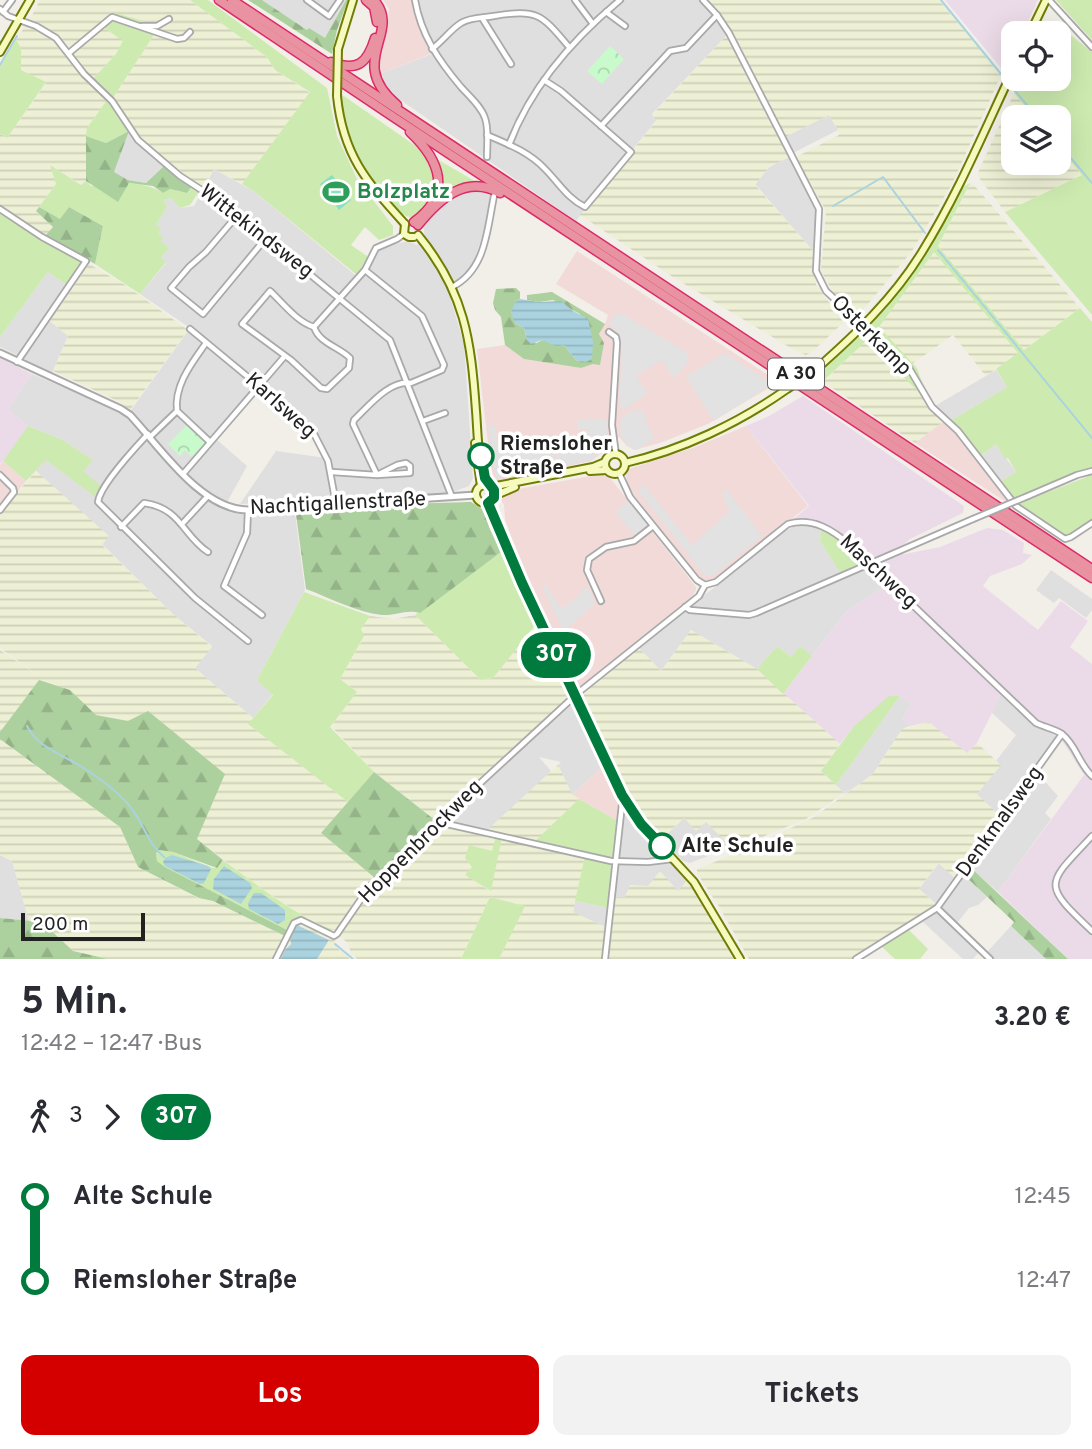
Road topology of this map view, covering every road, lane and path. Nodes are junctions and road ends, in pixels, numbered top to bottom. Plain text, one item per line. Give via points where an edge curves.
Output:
1 (12, 0) edge
2 (30, 0) edge
3 (219, 0) edge
4 (232, 0) edge
5 (307, 0) edge
6 (340, 0) edge
7 (352, 0) edge
8 (366, 0) edge
9 (374, 0) edge
10 (415, 0) edge
11 (575, 0) edge
12 (620, 0) edge
13 (703, 0) edge
14 (1047, 0) edge
15 (2, 11) edge
16 (606, 12) junction
17 (718, 15) junction
18 (482, 18) junction
19 (169, 19) dead end
20 (20, 20) junction
21 (1036, 21) edge
22 (593, 24) junction
23 (141, 26) junction
24 (625, 26) dead end
25 (190, 32) dead end
26 (300, 46) junction
27 (569, 47) junction
28 (1092, 47) edge
29 (432, 49) junction
30 (0, 52) edge
31 (69, 53) junction
32 (511, 64) dead end
33 (544, 80) junction
34 (1003, 91) edge
35 (395, 118) junction
36 (601, 126) junction
37 (426, 130) junction
38 (488, 135) junction
39 (509, 145) junction
40 (487, 156) dead end
41 (494, 196) dead end
42 (0, 209) edge
43 (541, 214) junction
44 (235, 218) junction
45 (412, 224) junction
46 (404, 234) junction
47 (416, 236) junction
48 (266, 239) junction
49 (365, 270) junction
50 (452, 287) junction
51 (341, 300) junction
52 (864, 325) junction
53 (314, 327) junction
54 (190, 329) dead end
55 (609, 332) dead end
56 (206, 343) junction
57 (0, 353) edge
58 (284, 357) junction
59 (16, 362) junction
60 (406, 382) junction
61 (258, 385) junction
62 (177, 411) junction
63 (444, 413) dead end
64 (423, 422) junction
65 (149, 436) junction
66 (210, 443) junction
67 (616, 454) junction
68 (625, 463) junction
69 (606, 466) junction
70 (1092, 471) edge
71 (332, 472) junction
72 (619, 473) junction
73 (183, 474) junction
74 (0, 475) edge
75 (377, 475) junction
76 (487, 486) junction
77 (476, 495) junction
78 (494, 496) junction
79 (207, 497) junction
80 (452, 497) junction
81 (488, 503) junction
82 (336, 504) junction
83 (0, 510) edge
84 (247, 510) junction
85 (183, 523) junction
86 (1092, 523) edge
87 (653, 526) junction
88 (121, 527) junction
89 (208, 552) dead end
90 (869, 563) junction
91 (1092, 569) edge
92 (1092, 578) edge
93 (705, 585) junction
94 (601, 601) dead end
95 (685, 607) junction
96 (262, 615) dead end
97 (248, 641) dead end
98 (576, 695) junction
99 (1062, 734) junction
100 (1092, 776) edge
101 (622, 795) junction
102 (438, 822) junction
103 (1092, 836) edge
104 (673, 858) junction
105 (615, 862) junction
106 (937, 908) junction
107 (1092, 931) edge
108 (276, 959) edge
109 (605, 959) edge
110 (740, 959) edge
111 (856, 959) edge
112 (990, 959) edge

1 - 15 street
2 - 20 main road
3 - 35 highway, A 30
4 - 26 highway, A 30
5 - 6 street via 329,16
7 - 45 main road, bridge via 338,49 337,96 343,134 383,202
8 - 26 highway via 374,7 377,25 370,53 359,65 342,66
9 - 37 highway via 383,19 373,68 377,82
10 - 29 street
11 - 22 street
12 - 16 street
13 - 17 street, Osterkamp
14 - 21 main road
14 - 28 street
15 - 20 street, Wittekindsweg
16 - 22 street
16 - 24 street
17 - 36 street via 686,48 670,51
17 - 52 street, Osterkamp via 819,209 816,271 826,291
18 - 27 street via 530,13 550,24
18 - 29 street via 457,25
18 - 32 street
19 - 23 street via 157,26
20 - 30 main road
20 - 31 street, Wittekindsweg via 49,33
22 - 27 street
23 - 25 street via 180,39
23 - 31 street via 111,18
26 - 37 highway, A 30
27 - 33 street
29 - 38 street via 482,111
31 - 44 street, Wittekindsweg via 112,101 138,140
33 - 36 street
33 - 39 street
34 - 52 main road via 967,171 921,254
35 - 43 highway, A 30
35 - 45 highway via 427,150 438,172 436,196
36 - 39 street via 631,152 585,207 565,193 544,168
37 - 91 highway, A 30
38 - 39 street
38 - 40 street
41 - 50 street via 476,265 467,278
42 - 59 street via 86,261
43 - 45 highway via 494,189 473,185 450,193
43 - 92 highway, A 30
44 - 48 street, Wittekindsweg
44 - 48 street via 171,288 203,314
45 - 46 main road
45 - 47 main road
46 - 47 main road
46 - 49 street via 378,246
47 - 50 main road
48 - 51 street, Wittekindsweg
49 - 51 street
49 - 60 street via 422,316 444,365 442,370
50 - 76 main road via 464,316 475,451
51 - 53 street
51 - 60 street, Wittekindsweg via 390,340
52 - 68 main road, bridge via 814,371 713,432
52 - 86 street, Osterkamp via 909,368 932,407 958,431 1016,506 1065,539
53 - 58 street via 351,362 330,387 321,388
53 - 58 street via 270,291 242,324
54 - 56 street, Karlsweg
55 - 67 street via 617,343 612,425
56 - 61 street, Karlsweg
56 - 62 street via 180,387
57 - 59 street, Nachtigallenstraße
58 - 61 street
59 - 65 street, Nachtigallenstraße via 114,405
60 - 64 street, Wittekindsweg
60 - 75 street via 391,387 354,420
61 - 66 street
61 - 71 street, Karlsweg via 312,430
62 - 65 street
62 - 66 street
63 - 64 street
64 - 80 street, Wittekindsweg
65 - 73 street, Nachtigallenstraße
65 - 88 street via 99,497 98,502
66 - 73 street
67 - 68 main road
67 - 69 main road via 608,457
68 - 72 main road
69 - 72 main road via 612,474
69 - 76 main road
69 - 78 main road
70 - 90 street, bridge
71 - 75 street
71 - 82 street, Karlsweg
72 - 87 street via 627,492
73 - 79 street, Nachtigallenstraße
74 - 83 street via 14,492
75 - 75 street via 410,473 410,466 397,464
76 - 77 main road
76 - 78 main road
77 - 80 street, Nachtigallenstraße
77 - 81 main road
78 - 81 main road
79 - 84 street, Nachtigallenstraße via 223,506
79 - 85 street
80 - 82 street, Nachtigallenstraße
81 - 98 main road
82 - 84 street, Nachtigallenstraße
84 - 96 street via 247,533 224,586
85 - 88 street via 144,503
85 - 89 street
87 - 93 street
87 - 94 street via 634,541 606,547 589,559 587,570
88 - 97 street
90 - 93 street, Maschweg via 835,532 797,522 788,524 716,582
90 - 95 street via 749,615
90 - 99 street, Maschweg via 1036,723
93 - 95 street, Maschweg
95 - 98 street, Maschweg
98 - 101 main road
98 - 102 street, Hoppenbrockweg
99 - 100 street, Maschweg
99 - 106 street, Denkmalsweg
101 - 104 main road
101 - 105 street
102 - 105 street
102 - 108 street, Hoppenbrockweg via 370,886 334,936 306,922 292,925
103 - 107 street via 1062,868 1055,892
104 - 105 street
104 - 110 main road via 703,895
105 - 109 street
106 - 111 street, Denkmalsweg
106 - 112 street

